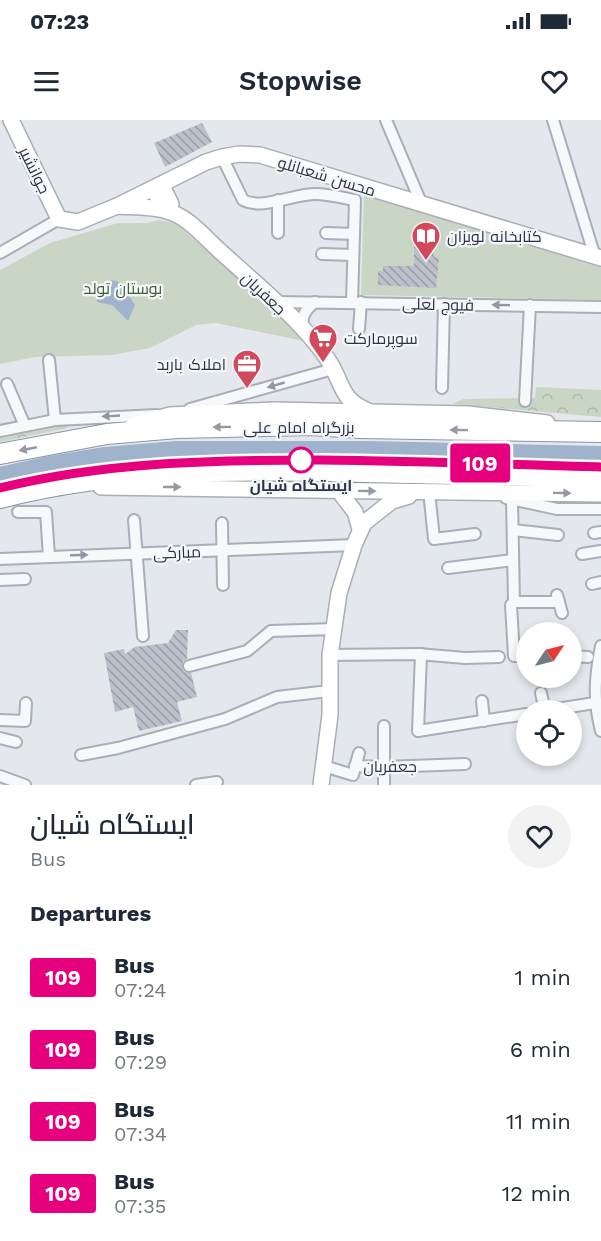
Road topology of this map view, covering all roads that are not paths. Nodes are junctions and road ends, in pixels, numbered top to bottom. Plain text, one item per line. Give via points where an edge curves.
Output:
1 (11, 120) edge
2 (386, 120) edge
3 (553, 120) edge
4 (222, 157) junction
5 (158, 186) junction
6 (278, 200) junction
7 (422, 205) junction
8 (117, 206) junction
9 (168, 211) junction
10 (59, 219) junction
11 (278, 233) dead end
12 (326, 233) dead end
13 (354, 234) junction
14 (0, 252) edge
15 (322, 254) dead end
16 (353, 255) junction
17 (598, 258) edge
18 (276, 302) junction
19 (315, 302) junction
20 (356, 302) junction
21 (444, 304) junction
22 (530, 305) junction
23 (601, 307) edge
24 (359, 329) dead end
25 (305, 333) junction
26 (49, 360) dead end
27 (333, 369) junction
28 (8, 384) dead end
29 (441, 388) dead end
30 (342, 391) junction
31 (525, 401) dead end
32 (313, 410) junction
33 (371, 412) junction
34 (170, 415) junction
35 (55, 420) junction
36 (25, 426) junction
37 (1, 428) edge
38 (601, 431) edge
39 (107, 434) junction
40 (0, 454) edge
41 (601, 478) edge
42 (50, 488) junction
43 (338, 490) junction
44 (429, 492) junction
45 (479, 492) junction
46 (601, 494) edge
47 (0, 498) edge
48 (513, 500) junction
49 (601, 509) edge
50 (18, 512) dead end
51 (134, 520) dead end
52 (222, 523) dead end
53 (360, 529) junction
54 (513, 530) junction
55 (475, 534) dead end
56 (558, 535) dead end
57 (354, 545) junction
58 (223, 550) junction
59 (601, 551) edge
60 (136, 553) junction
61 (582, 554) dead end
62 (49, 557) junction
63 (0, 558) edge
64 (513, 560) junction
65 (448, 568) dead end
66 (25, 579) dead end
67 (0, 580) edge
68 (223, 585) dead end
69 (514, 603) junction
70 (562, 614) dead end
71 (334, 629) junction
72 (143, 636) dead end
73 (601, 645) edge
74 (421, 654) junction
75 (330, 655) junction
76 (516, 656) edge
77 (499, 657) dead end
78 (582, 657) edge
79 (588, 657) dead end
80 (189, 666) dead end
81 (329, 691) junction
82 (541, 693) dead end
83 (542, 700) edge
84 (482, 701) dead end
85 (26, 703) dead end
86 (595, 703) junction
87 (582, 705) edge
88 (516, 716) edge
89 (0, 720) edge
90 (484, 721) junction
91 (384, 726) dead end
92 (601, 731) edge
93 (0, 738) edge
94 (16, 742) dead end
95 (359, 753) dead end
96 (81, 755) dead end
97 (465, 764) dead end
98 (324, 766) junction
99 (355, 766) junction
100 (384, 767) junction
101 (216, 770) dead end
102 (0, 776) edge
103 (217, 783) edge
104 (25, 785) edge
105 (196, 785) edge
106 (321, 785) edge
107 (384, 785) edge

1 - 10 main road, جوانشیر
2 - 7 street
3 - 17 street
4 - 5 main road, محسن شعبانلو
4 - 6 street via 243,200
4 - 7 main road, محسن شعبانلو via 260,154
5 - 8 main road, محسن شعبانلو
5 - 9 main road via 155,191
6 - 11 street
6 - 13 street via 314,194 355,200
7 - 17 main road, محسن شعبانلو
8 - 9 main road
8 - 10 main road, محسن شعبانلو via 78,222
9 - 18 main road, جعفریان via 186,221
10 - 14 street
12 - 13 street
13 - 16 street
15 - 16 street
16 - 20 street
18 - 19 street, فیوج لعلی
18 - 25 main road, جعفریان
19 - 20 street, فیوج لعلی
19 - 25 street via 303,315
20 - 21 street, فیوج لعلی
20 - 24 street
22 -> 21 street, فیوج لعلی
21 - 29 street
22 - 23 street, فیوج لعلی
22 - 31 street
25 - 27 main road, جعفریان
26 - 35 street
27 - 30 main road, جعفریان
27 -> 34 street
28 - 36 street
30 - 32 main road via 331,403
30 - 33 main road, جعفریان via 360,408
32 - 33 main road
32 - 34 main road
33 - 38 main road via 468,414
34 -> 35 street
34 - 39 main road
35 - 36 street
36 - 37 street
38 -> 39 highway, بزرگراه امام علی via 311,425
39 -> 40 highway, بزرگراه امام علی
41 - 42 highway via 232,470 135,475
42 -> 43 main road
42 - 47 highway
43 -> 44 main road
43 - 53 main road via 355,512
44 - 45 main road
44 - 53 main road via 392,501
44 - 55 street via 434,539
45 -> 46 main road
45 - 48 street
48 - 49 street via 557,508
48 - 54 street
50 - 62 street via 46,512
51 - 60 street
52 - 58 street
53 - 57 main road
54 - 56 street
54 - 64 street
57 - 58 street, مبارکی
57 - 71 main road via 339,593
58 - 60 street, مبارکی
58 - 68 street
59 - 61 street
62 -> 60 street, مبارکی
60 - 72 street
62 - 63 street, مبارکی
64 - 65 street
64 - 69 street
66 - 67 street
69 - 70 street via 558,598
69 - 76 street via 511,605
71 - 75 main road
71 - 80 street via 271,632 247,651
73 - 86 street
74 - 75 street
74 - 77 street
74 - 90 street via 418,731
75 - 81 main road
78 - 79 street
81 - 96 street via 277,697 225,719
81 - 98 main road
82 - 83 street
84 - 90 street
85 - 89 street via 25,721
86 - 87 street
86 - 92 street
88 - 90 street
91 - 100 street
93 - 94 street
95 - 99 street
97 - 100 street, جعفریان
98 - 99 street, جعفریان via 353,775
98 - 106 main road
99 - 100 street, جعفریان
100 - 107 street
101 - 103 street
102 - 104 street
103 - 105 street

